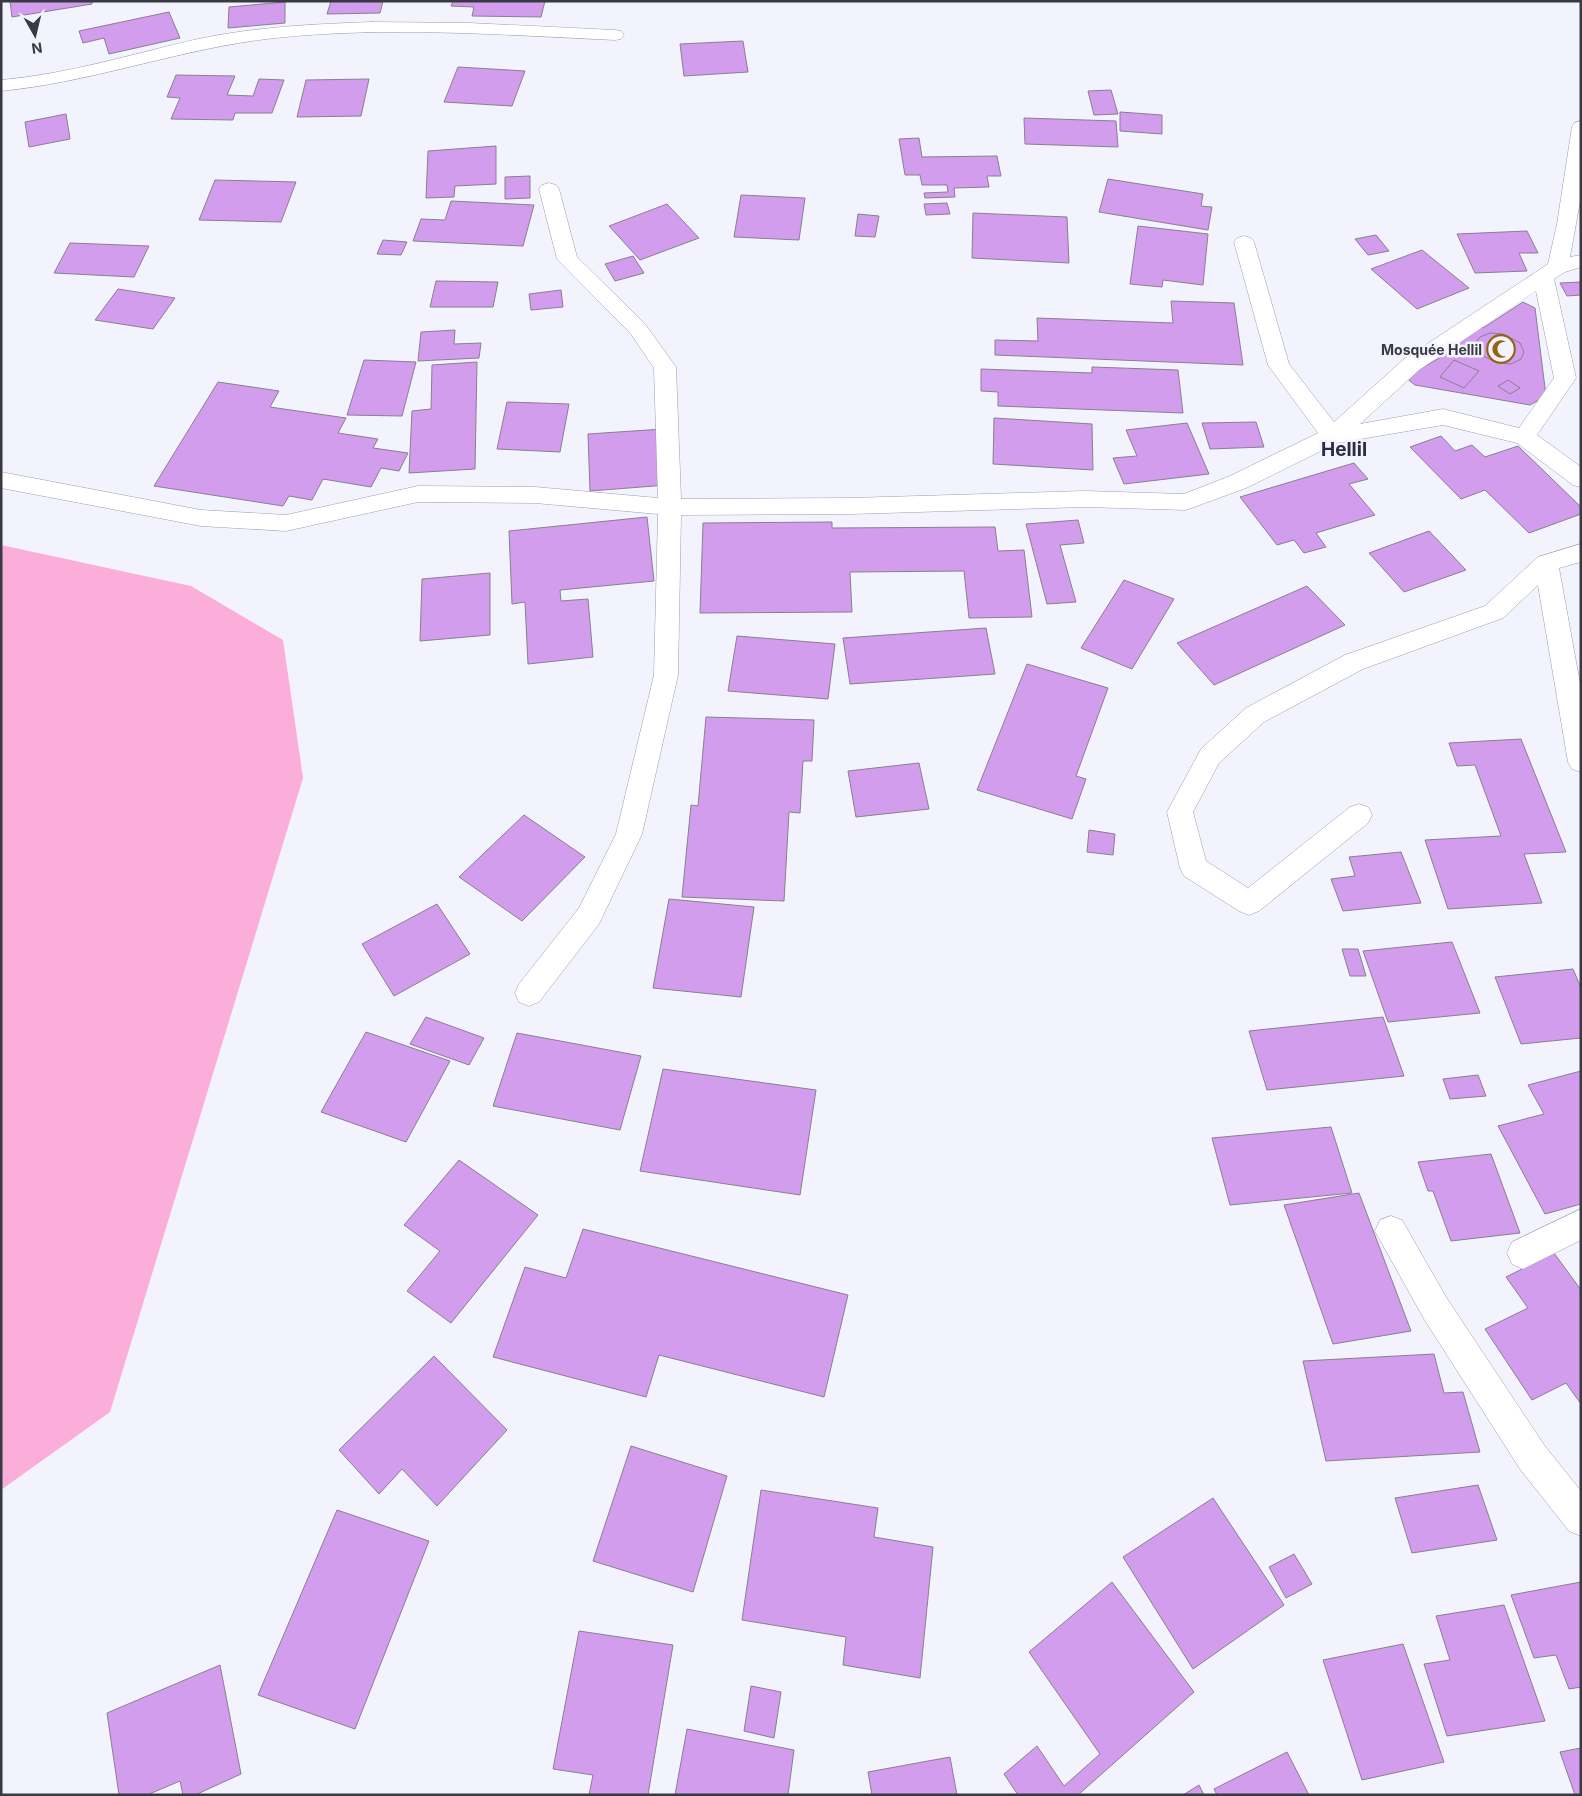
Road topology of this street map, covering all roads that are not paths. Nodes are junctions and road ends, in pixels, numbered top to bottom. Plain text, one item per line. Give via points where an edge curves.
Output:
1 (616, 35) dead end
2 (1, 86) edge
3 (1581, 127) edge
4 (549, 190) dead end
5 (1244, 242) dead end
6 (1581, 261) edge
7 (1551, 271) junction
8 (1332, 436) junction
9 (1524, 437) junction
10 (1581, 479) edge
11 (1, 480) edge
12 (670, 507) junction
13 (1581, 553) edge
14 (1546, 563) junction
15 (1581, 762) edge
16 (1360, 815) dead end
17 (529, 993) dead end
18 (1581, 1224) edge
19 (1391, 1231) dead end
20 (1524, 1253) dead end
21 (1581, 1520) edge

1 - 2 street via 420,28 309,29 226,40 36,84
3 - 7 street via 1567,224
4 - 12 street via 567,259 638,329 665,367
5 - 8 street via 1279,365
6 - 7 street
7 - 8 street via 1411,364
7 - 9 street via 1565,378
8 - 9 street via 1444,417
8 - 12 street via 1238,482 1186,502 1085,499
9 - 10 street
11 - 12 street via 200,518 286,523 418,494 535,495
12 - 17 street via 666,675 629,834 589,916
13 - 14 street
14 - 15 street
14 - 16 street via 1494,612 1354,662 1255,715 1210,756 1180,812 1194,868 1249,903
18 - 20 street
19 - 21 street via 1435,1308 1532,1457

